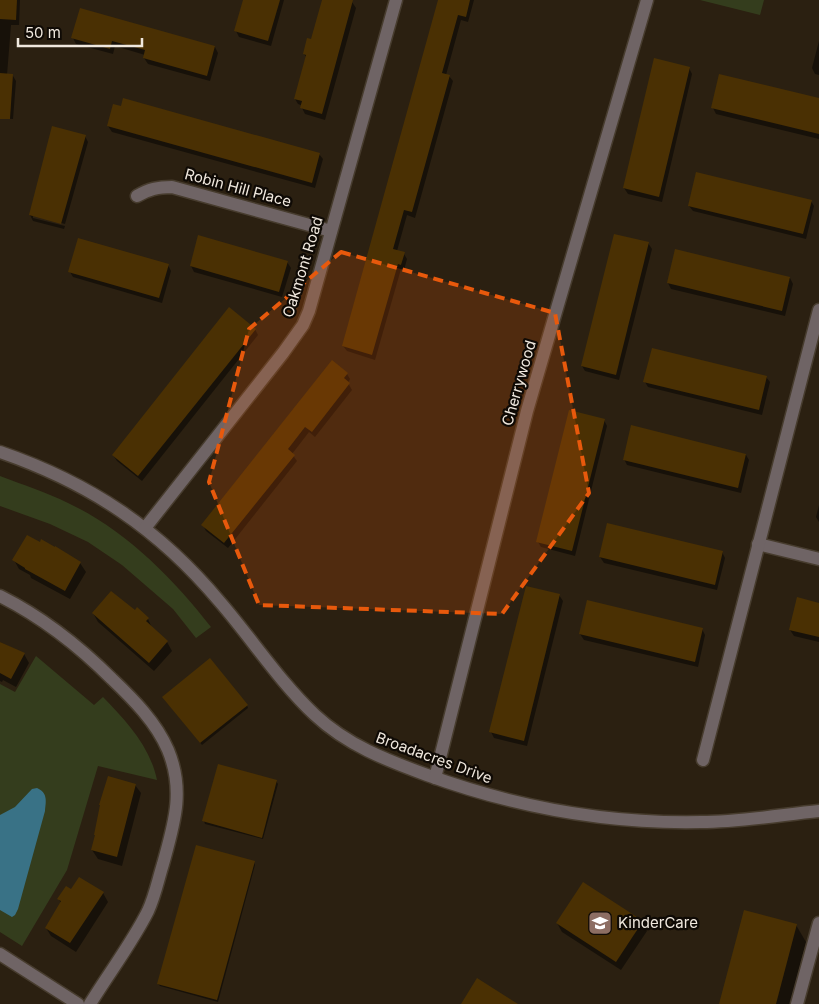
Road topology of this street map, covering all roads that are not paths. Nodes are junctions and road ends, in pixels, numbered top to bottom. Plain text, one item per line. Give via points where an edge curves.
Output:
1 (396, 0) edge
2 (647, 0) edge
3 (137, 196) dead end
4 (331, 231) junction
5 (819, 310) edge
6 (813, 355) edge
7 (0, 452) edge
8 (145, 528) junction
9 (758, 544) junction
10 (819, 559) edge
11 (0, 596) edge
12 (703, 760) dead end
13 (435, 778) junction
14 (819, 812) edge
15 (819, 923) edge
16 (0, 954) edge
17 (78, 1004) edge
18 (90, 1004) edge
19 (797, 1004) edge

1 - 4 street, Oakmont Road
2 - 13 street, Cherrywood via 527,411
3 - 4 street, Robin Hill Place via 153,188 172,187
4 - 8 street, Oakmont Road via 309,311 294,339
5 - 6 street
6 - 9 street
7 - 8 street, Broadacres Drive via 76,483
8 - 13 street, Broadacres Drive via 207,587 316,716 365,751
9 - 10 street
9 - 12 street
11 - 18 street via 42,620 85,653 123,689 162,738 174,768 177,808 153,898
13 - 14 street, Broadacres Drive via 501,799 563,813 634,821 702,822
15 - 19 street
16 - 17 street

